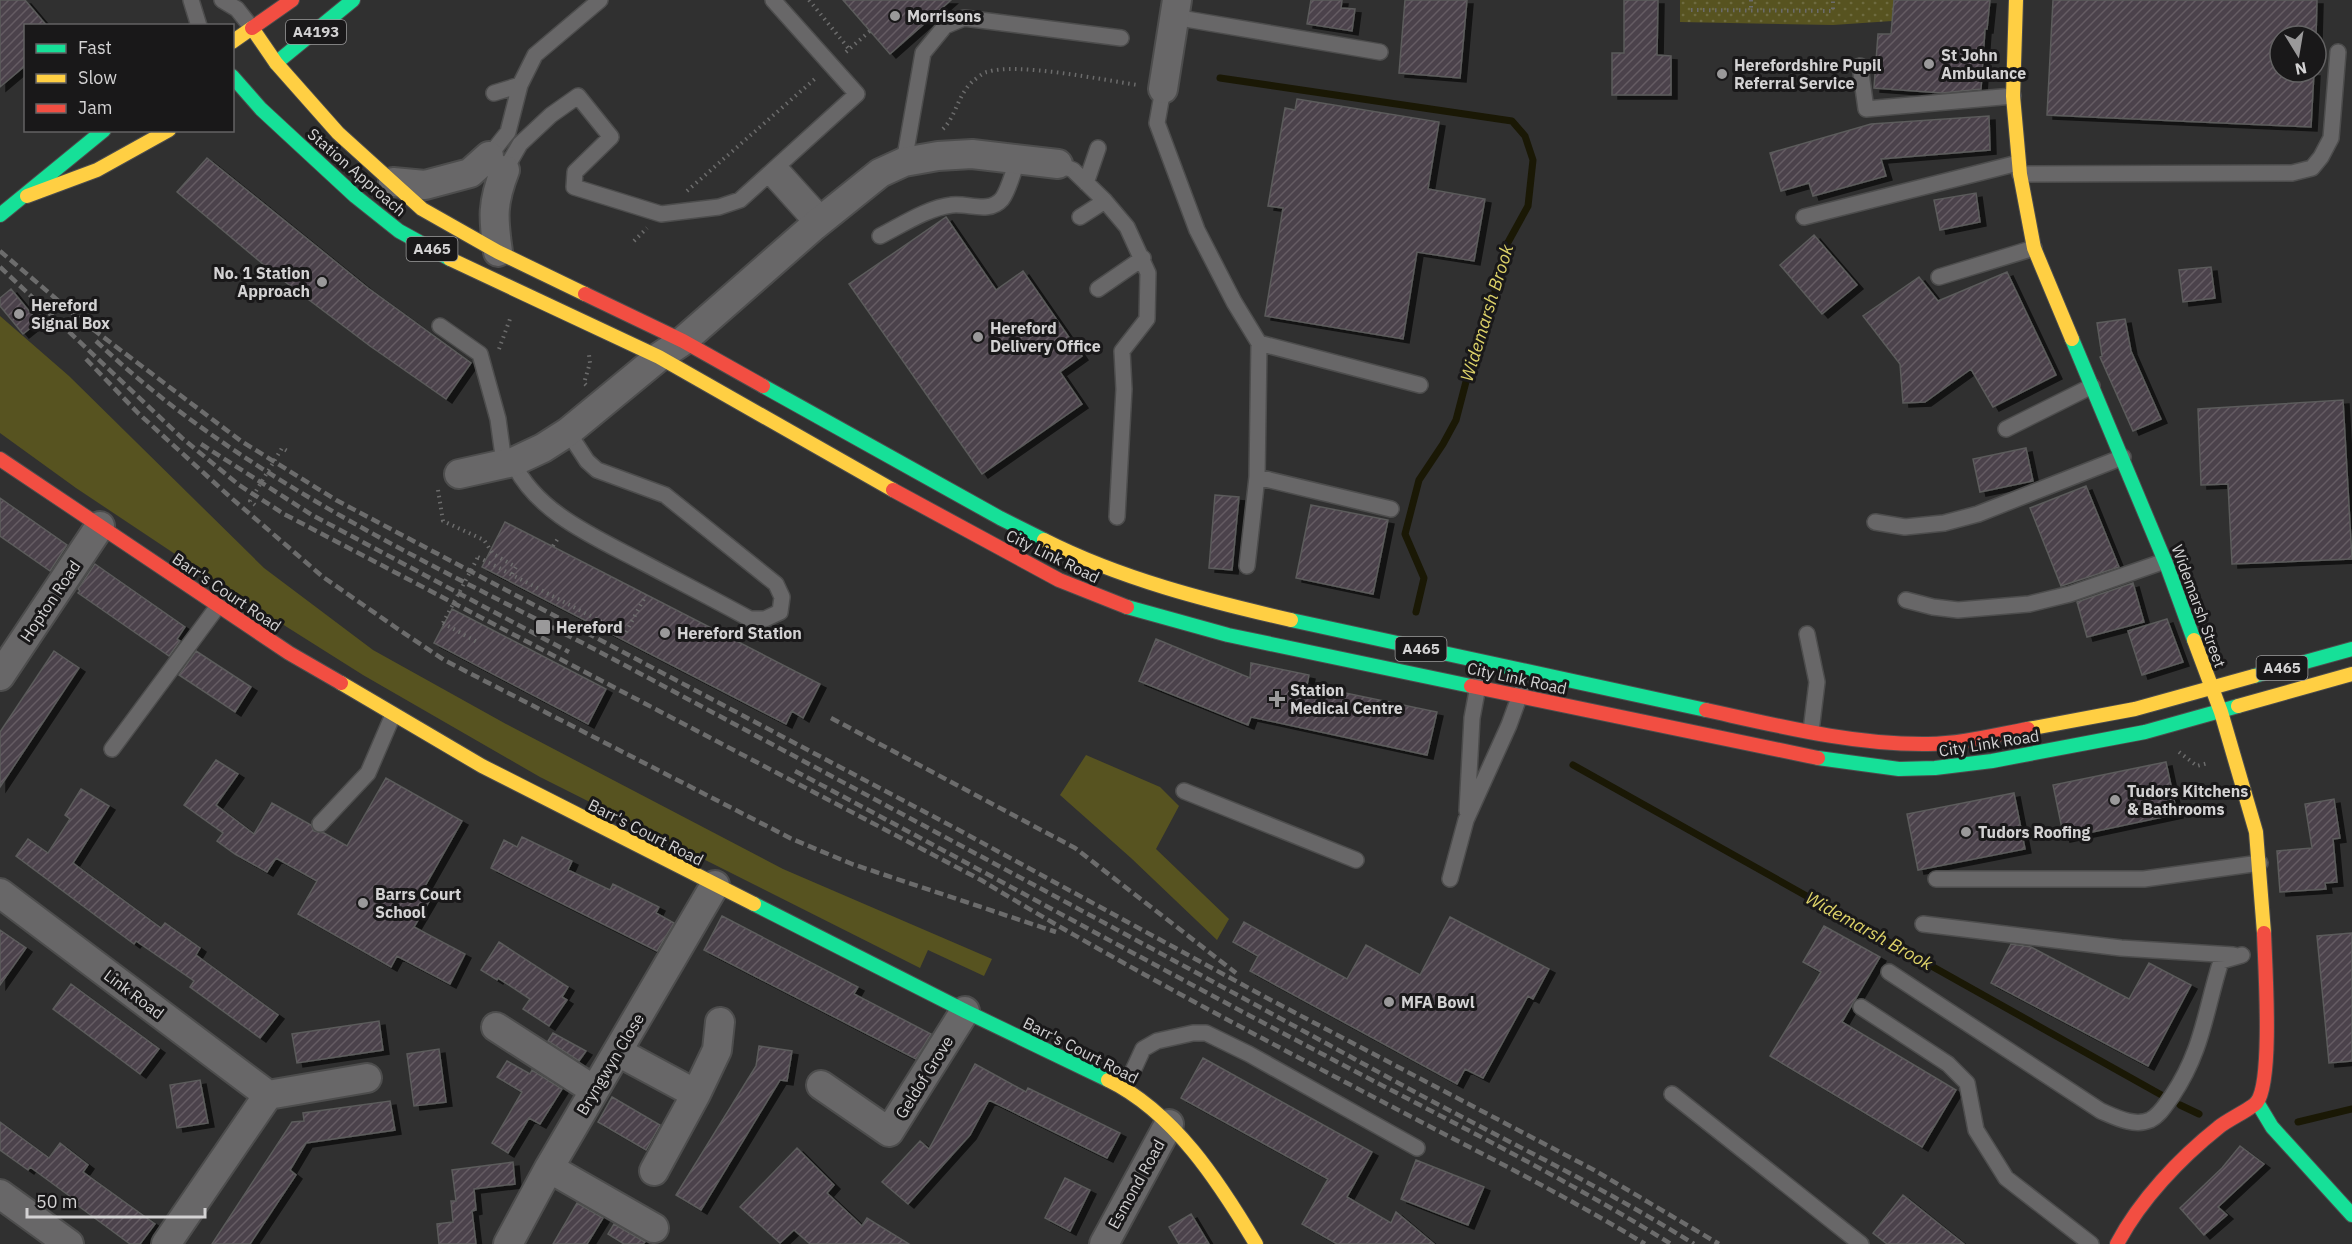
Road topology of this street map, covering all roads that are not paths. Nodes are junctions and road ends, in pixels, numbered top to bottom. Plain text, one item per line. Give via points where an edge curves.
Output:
1 (191, 0) edge
2 (222, 0) edge
3 (292, 0) edge
4 (353, 0) edge
5 (600, 0) edge
6 (773, 0) edge
7 (2016, 0) edge
8 (1176, 8) edge
9 (199, 24) edge
10 (252, 28) junction
11 (1121, 38) dead end
12 (234, 41) edge
13 (1380, 52) dead end
14 (2338, 52) dead end
15 (272, 66) junction
16 (1860, 66) dead end
17 (519, 85) junction
18 (241, 87) edge
19 (1163, 89) joint
20 (494, 93) dead end
21 (2013, 96) junction
22 (101, 132) edge
23 (165, 132) edge
24 (1098, 148) dead end
25 (906, 151) junction
26 (1018, 160) junction
27 (497, 163) junction
28 (1058, 164) joint
29 (2019, 169) junction
30 (774, 171) junction
31 (393, 182) junction
32 (1086, 183) junction
33 (27, 196) junction
34 (1105, 201) junction
35 (0, 215) edge
36 (1080, 217) dead end
37 (1804, 217) dead end
38 (820, 221) junction
39 (880, 236) dead end
40 (2034, 248) junction
41 (498, 252) junction
42 (1143, 258) junction
43 (1939, 277) dead end
44 (1098, 290) dead end
45 (440, 326) dead end
46 (683, 341) junction
47 (1259, 343) junction
48 (658, 357) junction
49 (1420, 385) dead end
50 (2092, 386) junction
51 (2006, 429) dead end
52 (568, 432) junction
53 (2123, 458) junction
54 (0, 459) edge
55 (508, 463) junction
56 (1257, 477) junction
57 (448, 482) road end
58 (1391, 509) dead end
59 (1117, 517) dead end
60 (1875, 522) dead end
61 (100, 526) junction
62 (2165, 561) junction
63 (1246, 566) dead end
64 (1906, 600) dead end
65 (218, 606) junction
66 (1808, 634) dead end
67 (2352, 649) edge
68 (1483, 663) junction
69 (1526, 672) junction
70 (2352, 674) edge
71 (0, 676) edge
72 (1478, 687) junction
73 (2211, 687) junction
74 (1520, 696) junction
75 (2221, 712) junction
76 (393, 715) junction
77 (1811, 731) junction
78 (112, 749) dead end
79 (1184, 791) dead end
80 (1466, 820) junction
81 (320, 824) dead end
82 (1356, 860) dead end
83 (2260, 863) junction
84 (1450, 879) dead end
85 (1936, 879) dead end
86 (715, 885) junction
87 (0, 893) edge
88 (1923, 924) dead end
89 (2242, 955) junction
90 (2266, 956) junction
91 (1889, 972) dead end
92 (1861, 1007) dead end
93 (965, 1011) junction
94 (720, 1022) dead end
95 (496, 1027) dead end
96 (618, 1052) junction
97 (367, 1078) dead end
98 (821, 1085) dead end
99 (1125, 1088) junction
100 (594, 1090) junction
101 (696, 1094) junction
102 (1672, 1094) dead end
103 (268, 1095) junction
104 (2258, 1102) junction
105 (1169, 1124) junction
106 (1417, 1148) dead end
107 (549, 1168) junction
108 (654, 1171) dead end
109 (0, 1194) edge
110 (2352, 1215) edge
111 (654, 1228) dead end
112 (69, 1244) edge
113 (166, 1244) edge
114 (508, 1244) edge
115 (1104, 1244) edge
116 (1256, 1244) edge
117 (1861, 1244) edge
118 (2091, 1244) edge
119 (2117, 1244) edge

1 - 9 lane
2 - 10 lane via 237,9
3 - 10 main road, A4193
4 - 15 main road, A4193
5 - 17 lane via 535,55
6 - 30 lane via 857,94
7 - 21 main road, Widemarsh Street
8 - 13 lane
8 - 19 street
10 - 12 main road
10 - 15 main road, Station Approach
11 - 25 lane via 964,18 945,26 923,52
14 - 29 lane via 2331,138 2312,168 2292,173
15 - 31 main road, Station Approach / A465
16 - 21 lane via 1866,110
17 - 20 lane
17 - 27 lane
18 - 48 main road, Station Approach / A465 via 355,196 399,231 460,265
19 - 47 lane via 1157,123 1197,230
21 - 29 main road, Widemarsh Street
22 - 33 main road
23 - 33 main road via 97,170
24 - 32 lane
25 - 26 street
25 - 38 street
26 - 28 street
26 - 39 lane via 1002,198 993,205 953,205 923,214
27 - 30 lane via 578,96 611,137 575,172 574,187 661,213 731,204
27 - 31 street via 425,185
27 - 41 street via 494,224
28 - 32 lane via 1073,170
29 - 37 lane
29 - 40 main road, Widemarsh Street
30 - 38 lane
31 - 41 main road, Station Approach / A465 via 422,209
32 - 34 lane
33 - 35 main road
34 - 36 lane
34 - 42 lane via 1128,227
38 - 46 street
40 - 43 lane
40 - 50 main road, Widemarsh Street
41 - 46 main road, Station Approach / A465
42 - 44 lane
42 - 59 lane via 1148,273 1147,319 1122,351 1125,389
45 - 55 lane via 480,354
46 - 48 street
46 - 68 main road, City Link Road / A465 via 1000,518 1086,560 1228,606
47 - 49 lane
47 - 56 lane
48 - 52 street
48 - 72 main road, City Link Road / A465 via 988,543 1103,598 1228,635
50 - 51 lane
50 - 53 main road, Widemarsh Street
52 - 55 street
52 - 55 lane via 597,470 665,495 776,584 782,597 780,612 765,619 750,619 569,522 532,491
53 - 60 lane via 1944,523 1905,527
53 - 62 main road, Widemarsh Street
54 - 61 main road, Barr's Court Road
55 - 57 street
56 - 58 lane
56 - 63 lane
61 - 65 main road, Barr's Court Road
61 - 71 street, Hopton Road
62 - 64 lane via 2029,604 1958,610
62 - 73 main road, Widemarsh Street
65 - 76 main road, Barr's Court Road
65 - 78 lane
66 - 77 lane via 1817,682
67 - 73 main road, City Link Road / A465
68 - 69 main road, City Link Road / A465
68 - 72 lane
69 - 74 lane
69 - 77 main road, City Link Road / A465
70 - 75 main road, City Link Road / A465
72 - 74 main road, City Link Road / A465
72 - 80 lane via 1472,718
73 - 75 main road, Widemarsh Street
73 - 77 main road, City Link Road / A465 via 2135,709 1930,744 1869,741
74 - 75 main road, City Link Road / A465 via 1801,755 1899,769 1992,761 2145,732
74 - 80 lane
75 - 83 main road, Widemarsh Street via 2248,801
76 - 81 lane via 368,774
76 - 86 main road, Barr's Court Road via 482,766
79 - 82 lane
80 - 84 lane
83 - 85 lane via 2144,879
83 - 90 main road, Widemarsh Street
86 - 93 main road, Barr's Court Road
86 - 96 street, Bryngwyn Close
87 - 103 street, Link Road
88 - 89 lane via 2121,948
89 - 90 lane
89 - 91 lane via 2222,961 2192,1064 2162,1110 2149,1120 2127,1121 2101,1111
90 - 104 main road, Widemarsh Street via 2267,1039
92 - 118 lane via 1948,1064 1967,1083 1976,1130 2006,1178
93 - 98 street, Geldof Grove via 889,1132
93 - 99 main road, Barr's Court Road
94 - 101 street via 717,1050
95 - 100 street
96 - 100 street, Bryngwyn Close
96 - 101 street
97 - 103 street
99 - 105 main road, Barr's Court Road
99 - 106 lane via 1143,1050 1156,1041 1206,1033
100 - 107 street, Bryngwyn Close
101 - 108 street
102 - 117 lane
103 - 113 street
104 - 110 main road via 2272,1127
104 - 119 main road via 2228,1119 2200,1143 2126,1225
105 - 115 street, Esmond Road
105 - 116 main road, Barr's Court Road via 1207,1168
107 - 111 street
107 - 114 street, Bryngwyn Close
109 - 112 street

